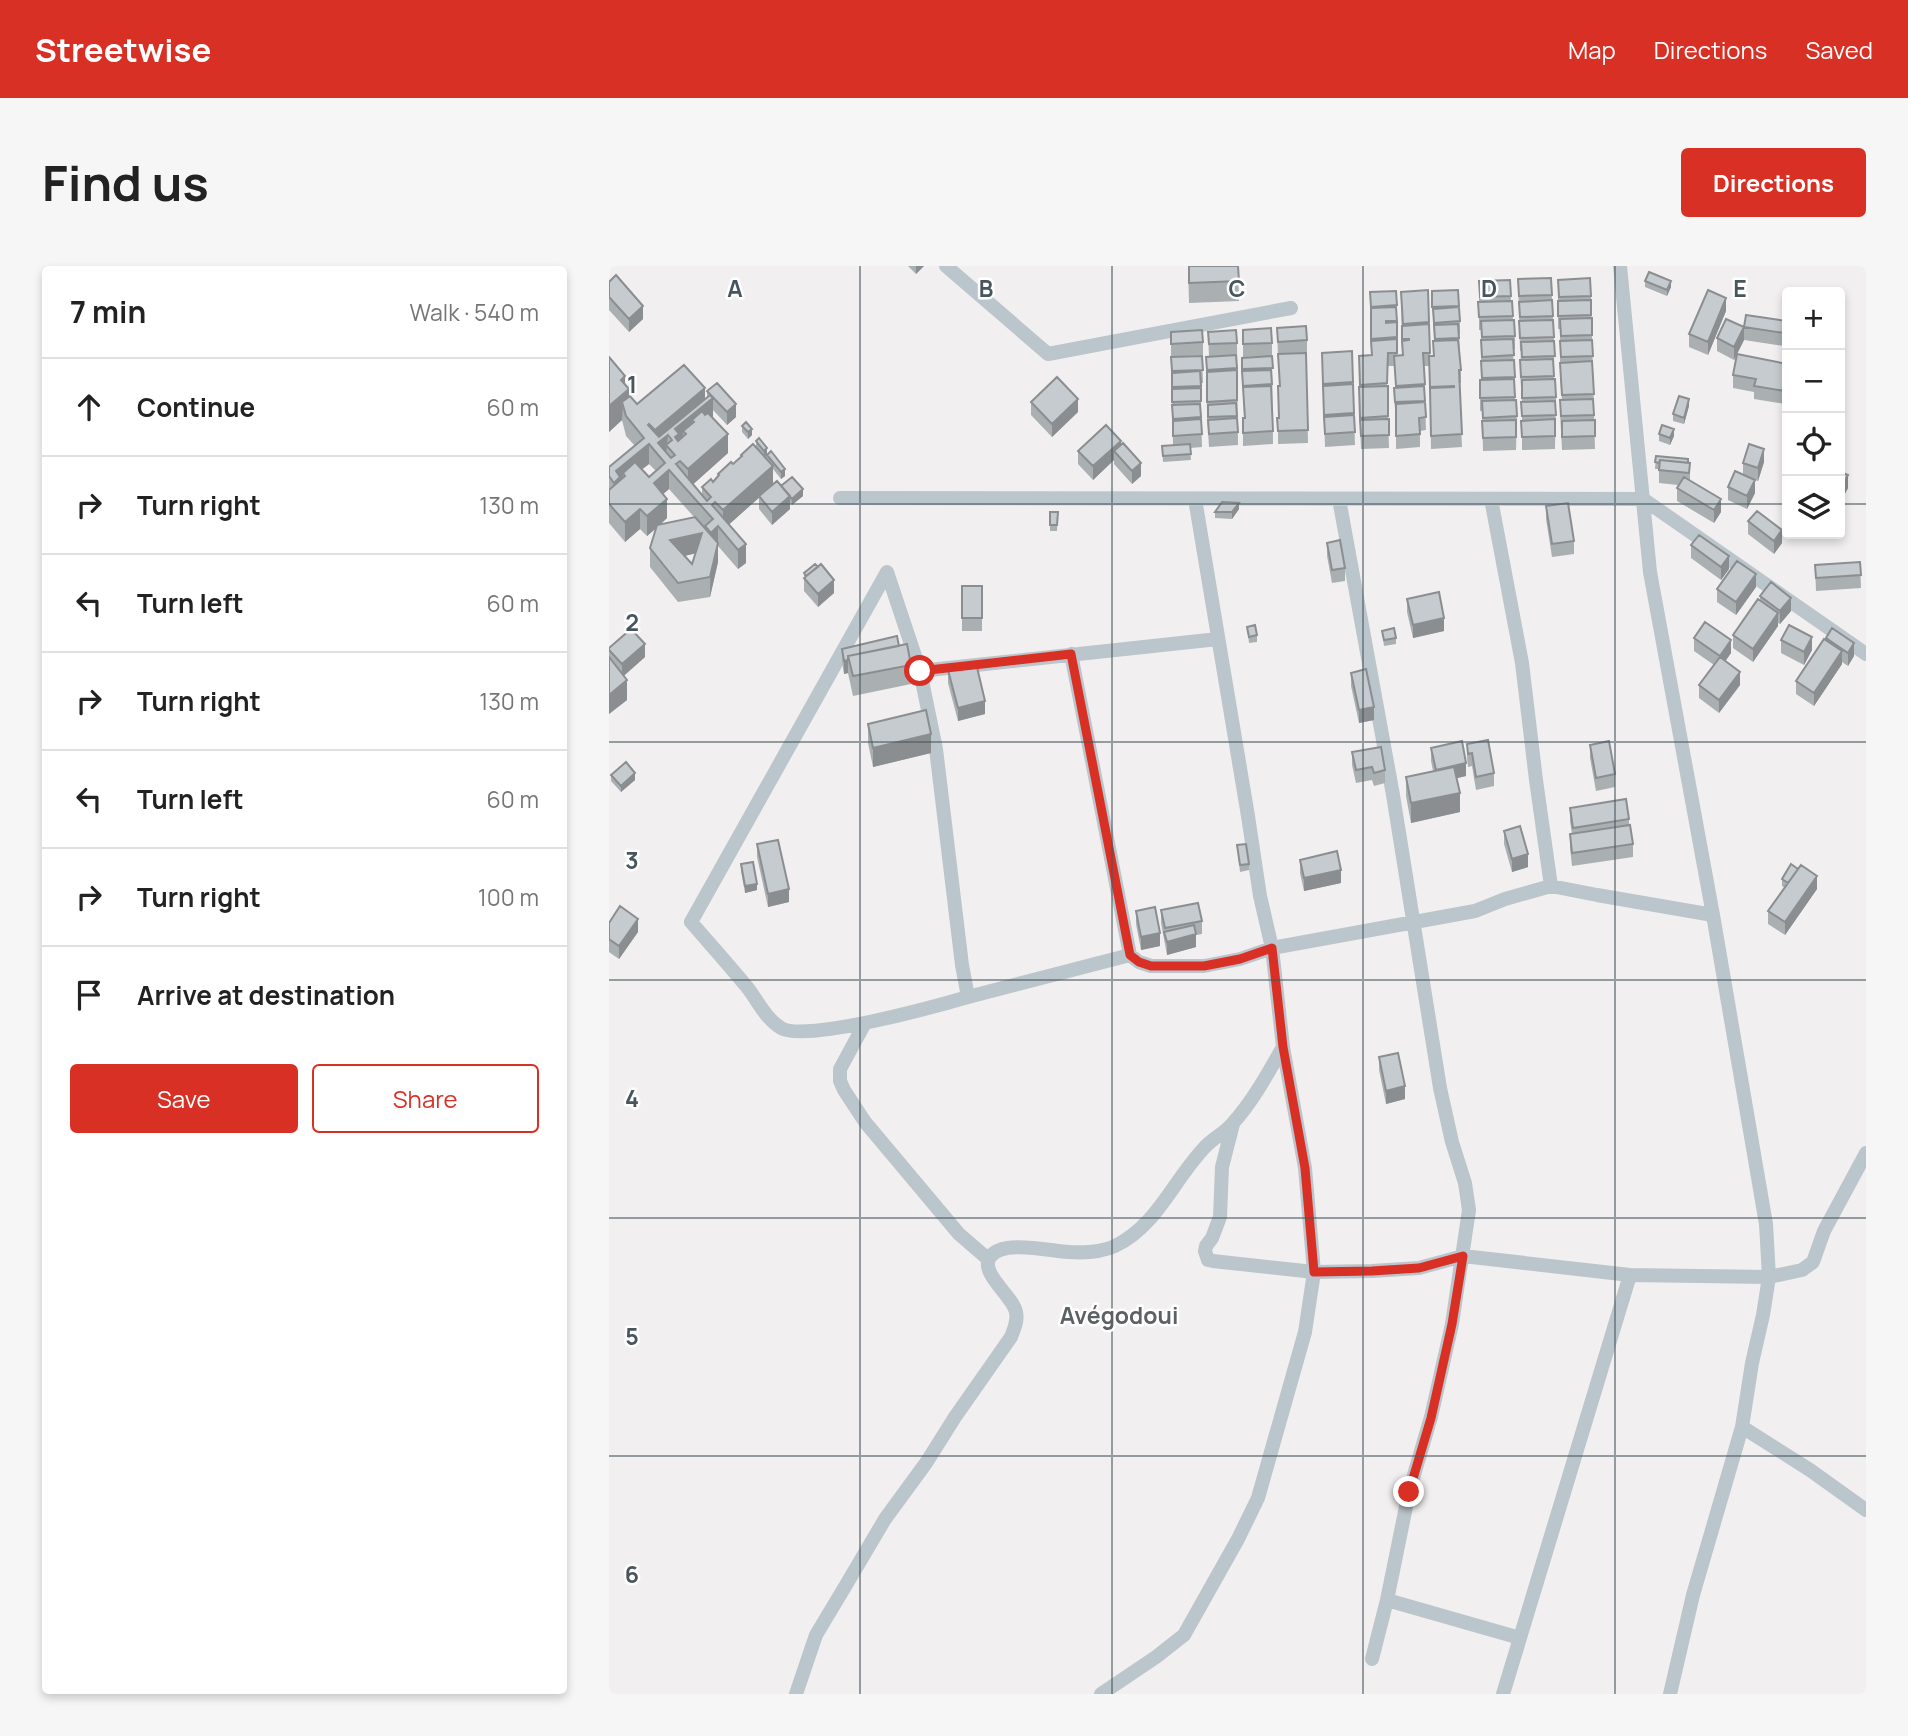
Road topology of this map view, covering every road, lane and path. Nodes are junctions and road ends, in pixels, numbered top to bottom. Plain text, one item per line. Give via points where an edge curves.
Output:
1 (946, 266) edge
2 (1620, 266) edge
3 (1291, 308) dead end
4 (840, 498) dead end
5 (1195, 499) junction
6 (1339, 499) junction
7 (1491, 499) junction
8 (1643, 499) junction
9 (1218, 639) junction
10 (1071, 654) junction
11 (1866, 654) edge
12 (920, 671) junction
13 (1551, 886) junction
14 (1713, 915) junction
15 (1413, 922) junction
16 (1272, 948) junction
17 (1130, 955) junction
18 (968, 997) junction
19 (865, 1023) junction
20 (1283, 1047) junction
21 (1233, 1124) junction
22 (1866, 1153) edge
23 (1463, 1256) junction
24 (988, 1259) junction
25 (1314, 1272) junction
26 (1630, 1275) junction
27 (1769, 1277) junction
28 (1742, 1427) junction
29 (1866, 1510) edge
30 (1387, 1600) junction
31 (1520, 1638) junction
32 (1372, 1659) dead end
33 (796, 1694) edge
34 (1101, 1694) edge
35 (1503, 1694) edge
36 (1670, 1694) edge

1 - 3 street via 1048,354
2 - 8 street
4 - 5 street
5 - 6 street
5 - 9 street
6 - 7 street
6 - 15 street
7 - 8 street
7 - 13 street via 1522,663
8 - 11 street
8 - 14 street via 1650,572
9 - 10 street
9 - 16 street
10 - 12 street
10 - 17 street
12 - 18 street via 936,749
12 - 19 street via 887,572 691,922 770,1021 784,1030
13 - 14 street
13 - 15 street via 1475,911
14 - 27 street via 1766,1224
15 - 16 street
15 - 23 street via 1440,1088 1465,1183 1469,1210
16 - 17 street via 1204,966 1151,966
16 - 20 street
17 - 18 street
18 - 19 street
19 - 24 street via 840,1069 844,1090 950,1224
20 - 21 street
20 - 25 street via 1305,1168
21 - 24 street via 1205,1147 1152,1217 1114,1247 1069,1252 1002,1249
21 - 25 street via 1222,1167 1220,1217 1206,1246 1208,1260
22 - 27 street via 1824,1231 1813,1262 1802,1270
23 - 25 street via 1419,1268
23 - 26 street
23 - 30 street via 1452,1324
24 - 33 street via 993,1279 1016,1308 1011,1338 885,1519 816,1635
25 - 34 street via 1305,1332 1258,1498 1238,1539 1184,1635
26 - 27 street
26 - 31 street
27 - 28 street
28 - 29 street
28 - 36 street via 1693,1595
30 - 31 street
30 - 32 street
31 - 35 street

